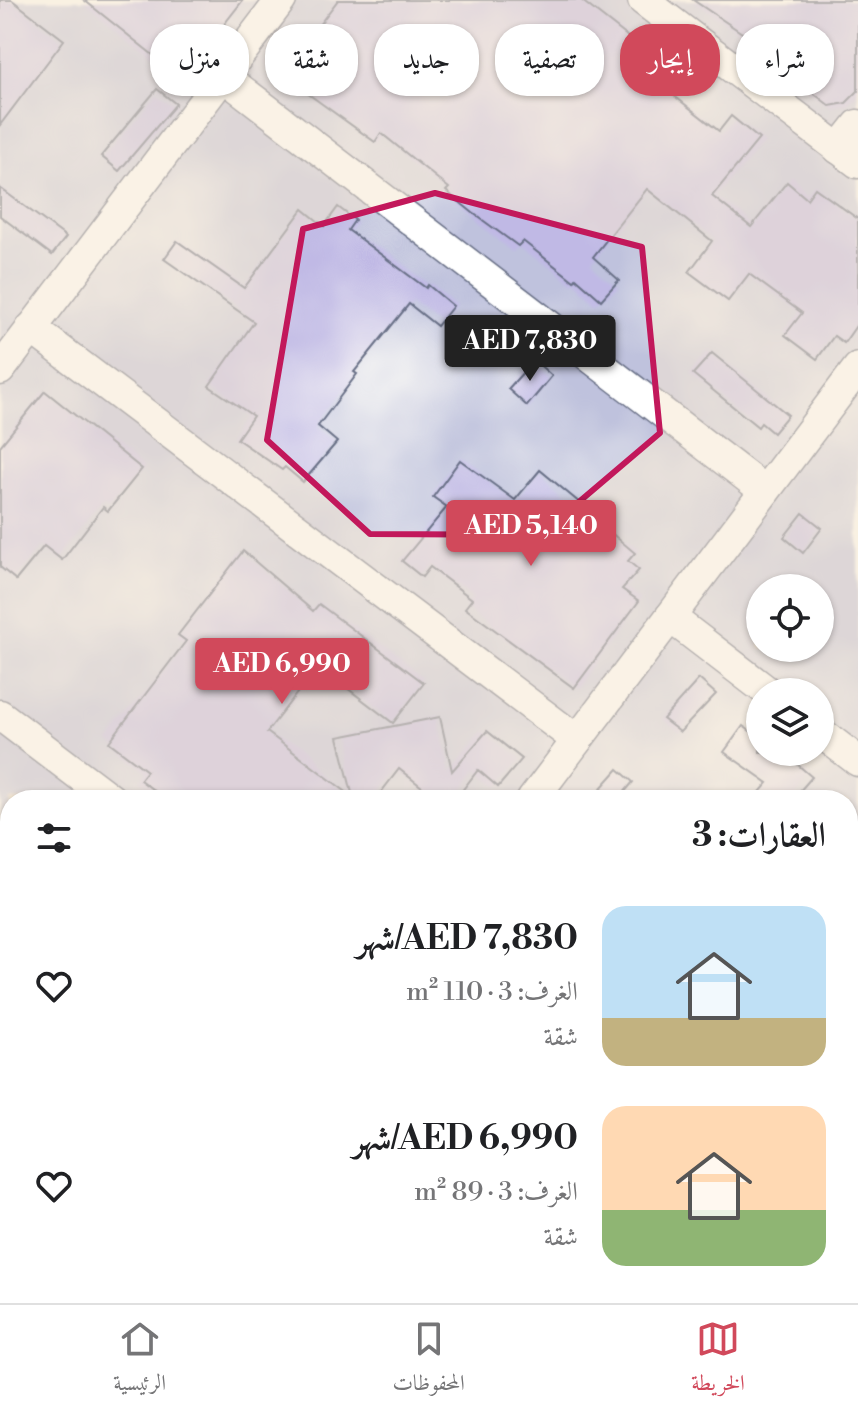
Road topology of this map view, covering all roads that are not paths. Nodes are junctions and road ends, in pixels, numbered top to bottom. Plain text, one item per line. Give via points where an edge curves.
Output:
1 (281, 0) edge
2 (643, 0) edge
3 (249, 42) edge
4 (208, 96) edge
5 (249, 96) edge
6 (858, 125) edge
7 (849, 156) edge
8 (31, 328) junction
9 (858, 368) edge
10 (0, 370) edge
11 (765, 491) junction
12 (670, 617) junction
13 (750, 678) edge
14 (0, 715) edge
15 (577, 740) junction
16 (834, 743) edge
17 (858, 761) edge
18 (99, 790) edge
19 (540, 790) edge

1 - 3 street
2 - 7 street
4 - 8 street
5 - 11 street
6 - 7 street
8 - 10 street
8 - 15 street
9 - 11 street
11 - 12 street
12 - 13 street
12 - 15 street
14 - 18 street
15 - 19 street
16 - 17 street

